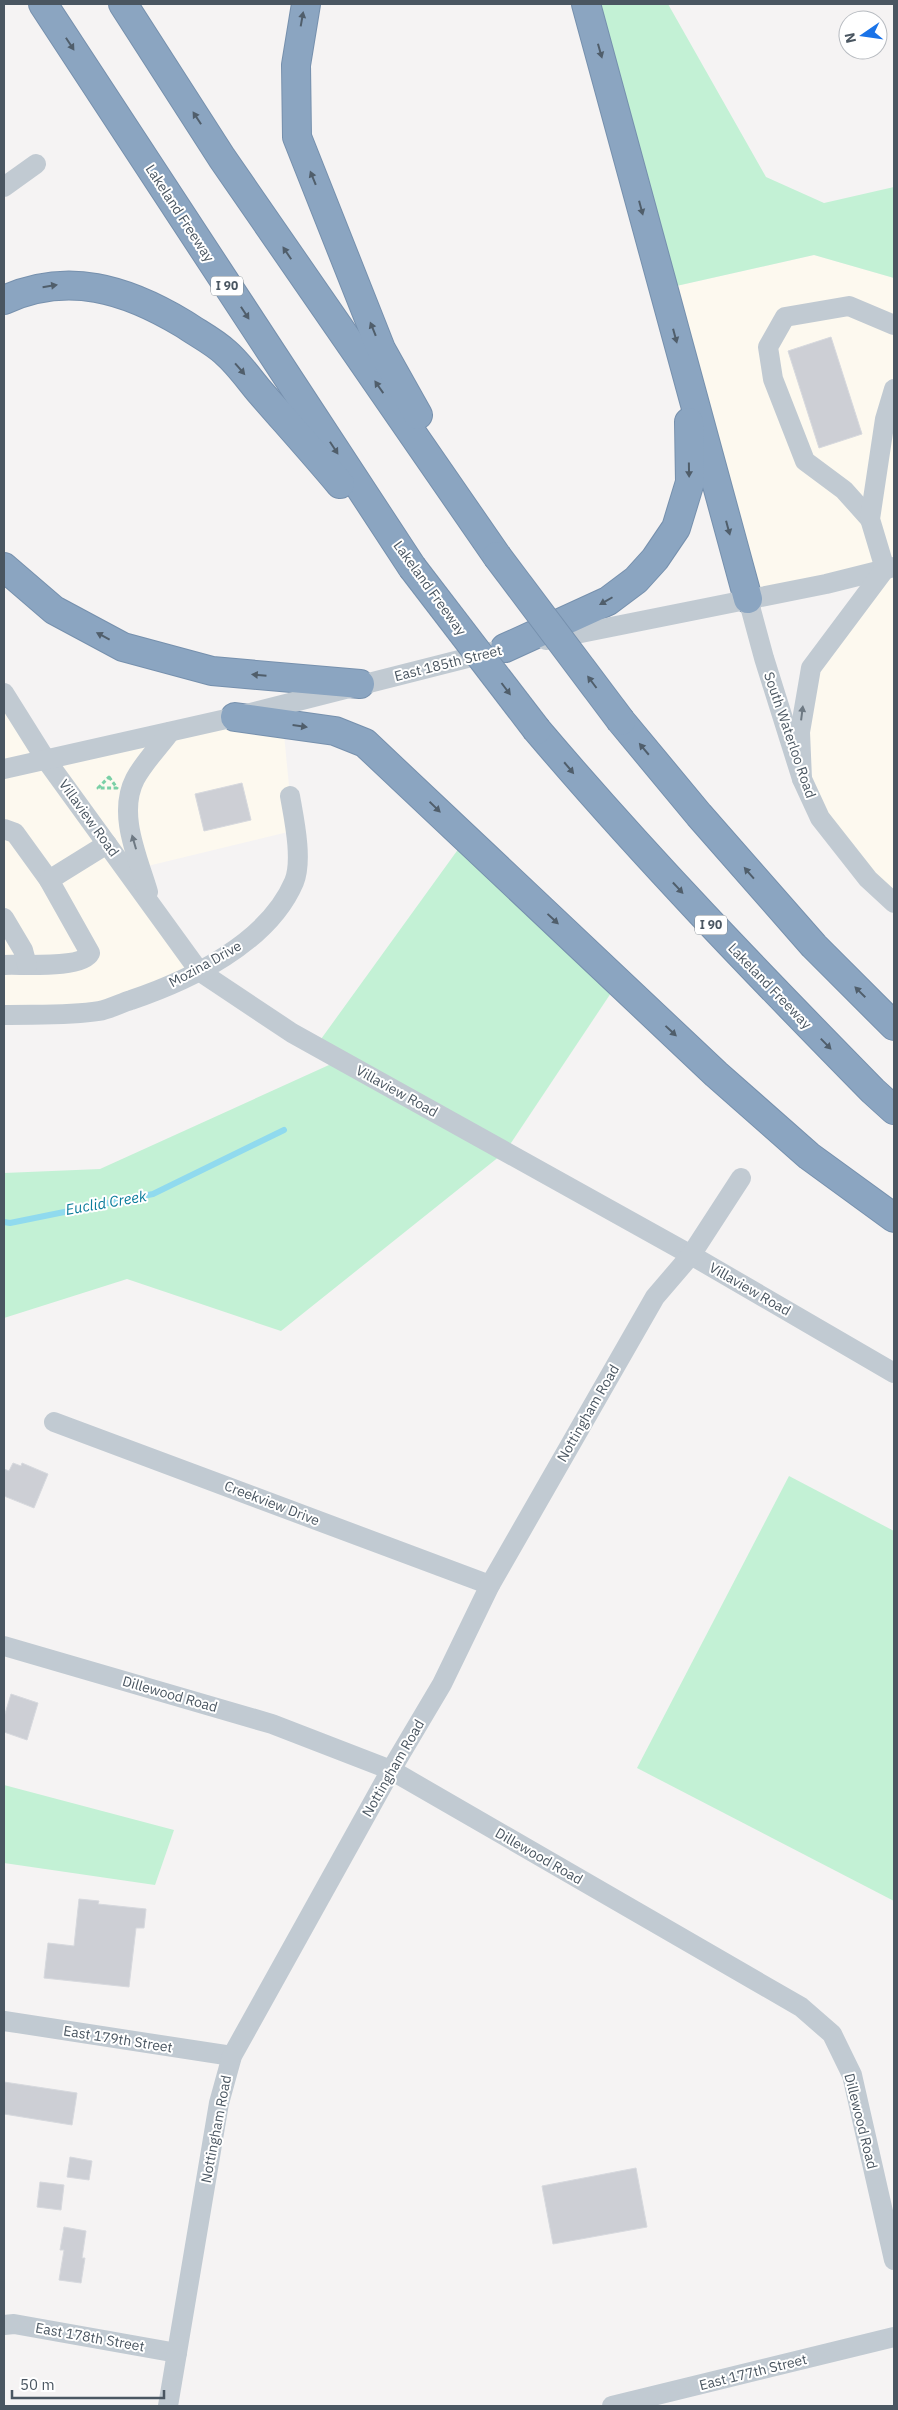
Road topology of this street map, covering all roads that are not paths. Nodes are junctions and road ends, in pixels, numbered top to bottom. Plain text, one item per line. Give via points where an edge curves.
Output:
1 (43, 4) edge
2 (123, 4) edge
3 (306, 4) edge
4 (586, 4) edge
5 (36, 164) dead end
6 (4, 187) edge
7 (4, 300) edge
8 (894, 325) edge
9 (689, 386) junction
10 (894, 389) edge
11 (870, 519) junction
12 (497, 556) junction
13 (4, 567) edge
14 (412, 567) junction
15 (890, 568) edge
16 (748, 599) junction
17 (505, 648) junction
18 (360, 684) junction
19 (6, 701) edge
20 (235, 717) junction
21 (170, 732) junction
22 (46, 760) junction
23 (4, 769) edge
24 (802, 779) junction
25 (290, 796) dead end
26 (4, 829) edge
27 (107, 844) junction
28 (50, 880) junction
29 (894, 903) edge
30 (152, 906) junction
31 (4, 918) edge
32 (4, 964) edge
33 (27, 965) junction
34 (199, 971) junction
35 (4, 1015) edge
36 (894, 1026) edge
37 (894, 1110) edge
38 (741, 1178) dead end
39 (894, 1218) edge
40 (690, 1255) junction
41 (894, 1373) edge
42 (54, 1422) dead end
43 (490, 1585) junction
44 (4, 1646) edge
45 (391, 1770) junction
46 (4, 2021) edge
47 (232, 2056) junction
48 (894, 2260) edge
49 (4, 2324) edge
50 (894, 2337) edge
51 (177, 2352) junction
52 (168, 2406) edge
53 (612, 2406) edge

1 -> 14 highway, Lakeland Freeway / I 90
12 -> 2 highway via 222,158
12 -> 3 highway via 381,349 297,137 296,65
4 -> 9 highway
5 - 6 street
7 -> 14 highway via 24,291 82,285 142,301 194,330 225,352
8 - 11 street via 849,306 785,318 768,347 773,379 805,461 844,490
9 -> 16 highway
9 -> 17 highway via 690,482 676,528 655,559 636,580 608,601
10 - 11 street via 886,418
11 - 15 street
36 -> 12 highway, bridge via 814,946 699,815 621,721
18 -> 13 highway via 212,671 123,647 54,610
14 -> 37 highway, Lakeland Freeway / I 90, bridge via 537,730 593,796 744,960
15 - 16 street, East 185th Street
24 -> 15 street via 800,732 810,668
16 - 17 street, East 185th Street
16 - 24 street, South Waterloo Road
17 - 18 street, East 185th Street
18 - 20 street, East 185th Street
19 - 22 street, Villaview Road
20 - 21 street, East 185th Street
20 -> 39 highway via 335,731 365,743 716,1074 809,1156
21 - 22 street, East 185th Street
30 -> 21 street via 130,828 128,801 135,779
22 - 23 street, East 185th Street
22 - 27 street, Villaview Road
24 - 29 street, South Waterloo Road via 820,818 868,878
25 - 34 street, Mozina Drive via 298,842 294,881 270,920 247,942
26 - 28 street via 14,833
27 - 28 street
27 - 30 street, Villaview Road
28 - 33 street via 90,953 80,960
30 - 34 street, Villaview Road
31 - 33 street via 23,950
32 - 33 street
34 - 35 street, Mozina Drive via 149,994 100,1011
34 - 40 street, Villaview Road via 292,1033
38 - 40 street, Nottingham Road
40 - 41 street, Villaview Road
40 - 43 street, Nottingham Road via 655,1297
42 - 43 street, Creekview Drive
43 - 45 street, Nottingham Road via 442,1684
44 - 45 street, Dillewood Road via 272,1724
45 - 47 street, Nottingham Road
45 - 48 street, Dillewood Road via 801,2007 832,2034 852,2075
46 - 47 street, East 179th Street
47 - 51 street, Nottingham Road via 219,2103
49 - 51 street, East 178th Street
50 - 53 street, East 177th Street
51 - 52 street, Nottingham Road

